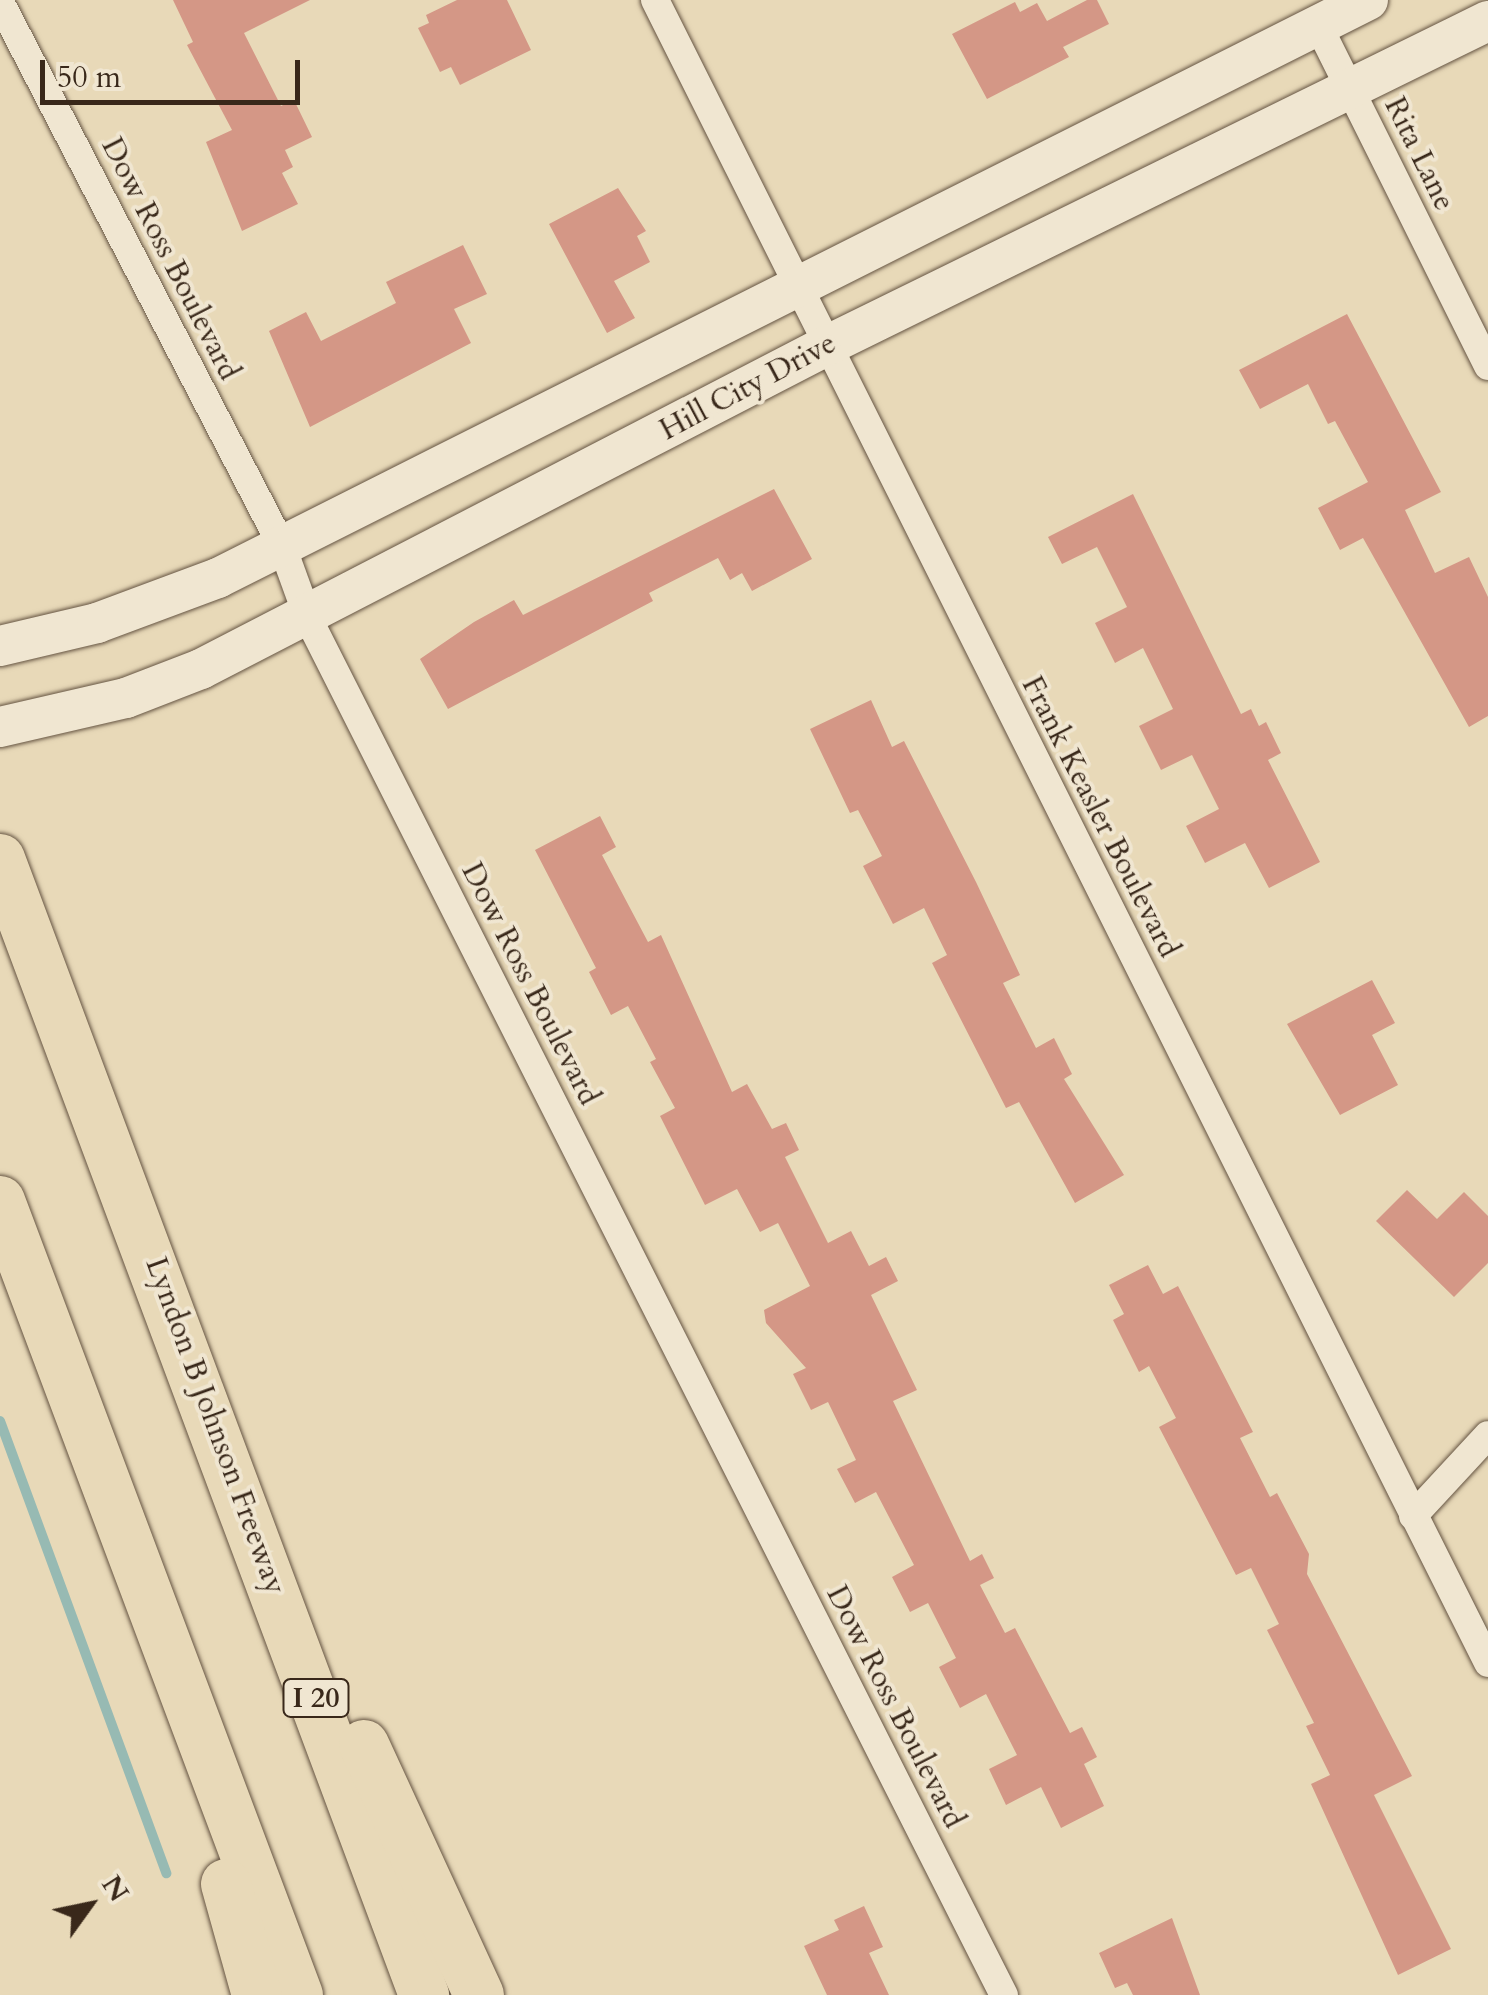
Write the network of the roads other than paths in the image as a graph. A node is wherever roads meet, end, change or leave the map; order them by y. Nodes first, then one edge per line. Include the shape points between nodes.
1 (654, 0) edge
2 (1368, 0) edge
3 (0, 2) edge
4 (1488, 21) edge
5 (1318, 25) junction
6 (1349, 88) junction
7 (798, 288) junction
8 (828, 345) junction
9 (1488, 366) edge
10 (282, 546) junction
11 (308, 618) junction
12 (0, 646) edge
13 (0, 726) edge
14 (0, 859) edge
15 (0, 1201) edge
16 (207, 1402) junction
17 (1488, 1435) edge
18 (1413, 1516) junction
19 (126, 1534) junction
20 (1488, 1663) edge
21 (257, 1995) edge
22 (298, 1995) edge
23 (424, 1995) edge
24 (479, 1995) edge
25 (1004, 1995) edge

1 - 7 street, Frank Keasler Boulevard
2 - 5 street
3 - 10 street, Dow Ross Boulevard
4 - 6 street, Hill City Drive
5 - 6 street, Rita Lane
5 - 7 street
6 - 8 street, Hill City Drive
6 - 9 street, Rita Lane
7 - 8 street, Frank Keasler Boulevard
7 - 10 street
8 - 11 street, Hill City Drive
8 - 18 street, Frank Keasler Boulevard
10 - 11 street, Dow Ross Boulevard
10 - 12 street via 97,623
11 - 13 street, Hill City Drive via 126,698
11 - 25 street, Dow Ross Boulevard
14 - 16 highway, Lyndon B Johnson Freeway / I 20
15 - 19 highway
16 - 23 highway, Lyndon B Johnson Freeway / I 20
16 - 24 highway
17 - 18 street
18 - 20 street, Frank Keasler Boulevard
19 - 21 highway
19 - 22 highway

